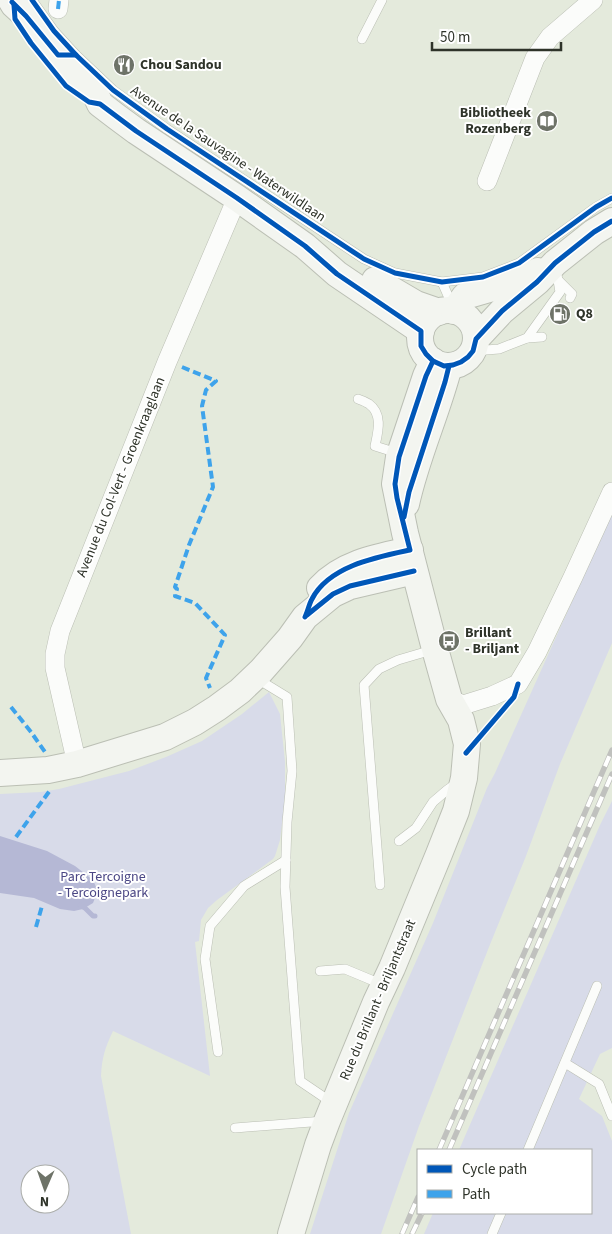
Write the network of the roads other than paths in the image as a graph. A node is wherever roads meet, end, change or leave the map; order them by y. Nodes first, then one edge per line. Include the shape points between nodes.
1 (382, 0) edge
2 (593, 0) edge
3 (14, 4) edge
4 (362, 39) dead end
5 (487, 181) dead end
6 (237, 198) junction
7 (612, 198) edge
8 (603, 229) edge
9 (305, 246) junction
10 (557, 272) junction
11 (442, 282) junction
12 (570, 298) dead end
13 (447, 311) junction
14 (421, 332) junction
15 (542, 337) dead end
16 (527, 338) junction
17 (474, 345) junction
18 (441, 363) junction
19 (358, 399) dead end
20 (409, 457) junction
21 (612, 492) edge
22 (412, 560) junction
23 (435, 649) junction
24 (255, 677) junction
25 (449, 699) junction
26 (77, 764) junction
27 (464, 772) junction
28 (0, 773) edge
29 (399, 841) dead end
30 (286, 860) junction
31 (380, 885) dead end
32 (320, 971) dead end
33 (384, 985) junction
34 (597, 986) dead end
35 (218, 1052) dead end
36 (565, 1063) junction
37 (330, 1112) junction
38 (612, 1116) edge
39 (234, 1128) dead end
40 (528, 1149) edge
41 (501, 1214) edge
42 (291, 1234) edge
43 (492, 1234) edge

1 - 4 lane
2 - 5 street via 550,37 535,58
3 - 6 street, Avenue de la Sauvagine - Waterwildlaan via 15,19 66,86 89,102 100,104
3 - 11 lane, Avenue de la Sauvagine - Waterwildlaan via 54,31 113,90 364,259 395,273
6 - 9 street, Avenue de la Sauvagine - Waterwildlaan
6 - 26 street, Avenue du Col-Vert - Groenkraaglaan via 60,631 54,668
7 - 11 lane, Avenue de la Sauvagine - Waterwildlaan via 519,263 483,277
8 - 10 street
9 - 13 street, Avenue de la Sauvagine - Waterwildlaan via 344,262 416,304
9 - 14 street, Avenue de la Sauvagine - Waterwildlaan via 337,274
10 - 12 lane via 572,294
10 - 13 street via 465,296
10 - 16 lane via 560,292
10 - 17 street via 537,282 502,311
11 - 13 lane
13 - 14 street via 431,316
13 - 17 street via 462,314 468,319 475,330
14 - 18 street via 421,346 426,354
15 - 16 lane
16 - 17 lane via 499,349
17 - 18 street via 464,360 457,364
18 - 20 street via 426,376
19 - 20 lane via 369,403 377,412 379,423 375,446
20 - 22 street via 395,484
21 - 25 street via 537,652 518,684 463,706
22 - 23 street
22 - 24 street via 333,594 305,617
23 - 25 street
23 - 31 lane via 379,669 364,685
24 - 26 street via 217,708 165,737
24 - 30 lane via 287,697 292,771
25 - 27 street via 449,723
26 - 28 street via 48,770
27 - 29 lane via 433,802 416,828
27 - 33 street, Rue du Brillant - Briljantstraat via 453,820
30 - 35 lane via 244,886 210,926 205,960
30 - 37 lane via 285,887 300,1081
32 - 33 lane via 345,969
33 - 37 street, Rue du Brillant - Briljantstraat
34 - 36 lane
36 - 38 lane via 599,1084
36 - 40 lane
37 - 39 lane
37 - 42 street, Rue du Brillant - Briljantstraat
41 - 43 lane

